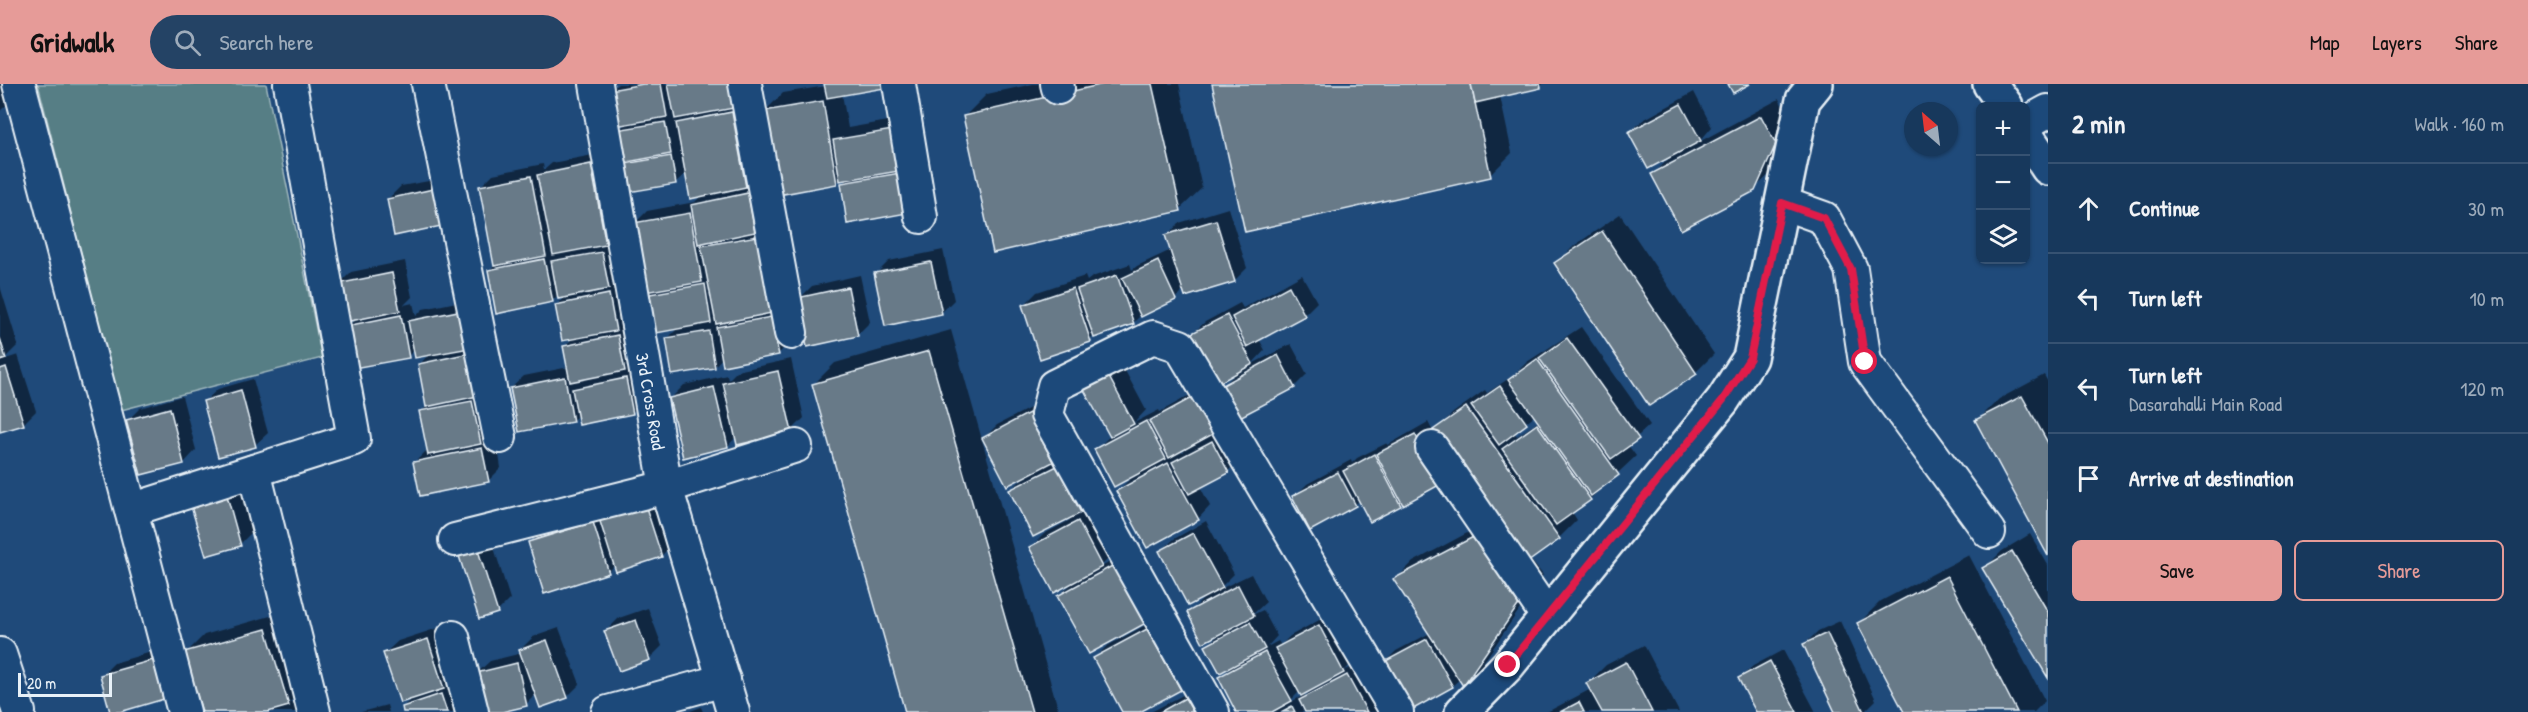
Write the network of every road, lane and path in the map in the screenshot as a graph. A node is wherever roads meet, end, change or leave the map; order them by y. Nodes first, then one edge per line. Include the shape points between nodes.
1 (19, 84) edge
2 (290, 84) edge
3 (428, 84) edge
4 (596, 84) edge
5 (745, 84) edge
6 (899, 84) edge
7 (1816, 84) edge
8 (1990, 84) edge
9 (2003, 102) edge
10 (2048, 111) edge
11 (2030, 120) edge
12 (2030, 142) edge
13 (2048, 168) edge
14 (1782, 203) junction
15 (921, 217) dead end
16 (791, 333) dead end
17 (500, 436) dead end
18 (796, 446) dead end
19 (1432, 447) dead end
20 (254, 471) junction
21 (666, 487) junction
22 (131, 510) junction
23 (1989, 532) dead end
24 (455, 540) dead end
25 (1547, 616) junction
26 (453, 637) dead end
27 (0, 654) edge
28 (724, 680) junction
29 (10, 699) edge
30 (184, 712) edge
31 (314, 712) edge
32 (472, 712) edge
33 (608, 712) edge
34 (734, 712) edge
35 (1213, 712) edge
36 (1397, 712) edge
37 (1462, 712) edge

1 - 22 street
2 - 20 street via 354,440
3 - 17 street
4 - 21 street, 3rd Cross Road
5 - 16 street
6 - 15 street
7 - 14 street via 1803,100
8 - 9 street
10 - 11 street
12 - 13 street
14 - 23 street via 1824,218 1851,269 1865,362
14 - 25 street via 1750,358 1723,400
18 - 21 street
19 - 25 street
20 - 22 street
20 - 31 street
21 - 24 street
21 - 28 street, 3rd Cross Road
22 - 30 street
25 - 37 street via 1508,665
26 - 32 street
27 - 29 street
28 - 33 street
28 - 34 street, 3rd Cross Road
35 - 36 street via 1047,415 1054,386 1153,337 1180,346

